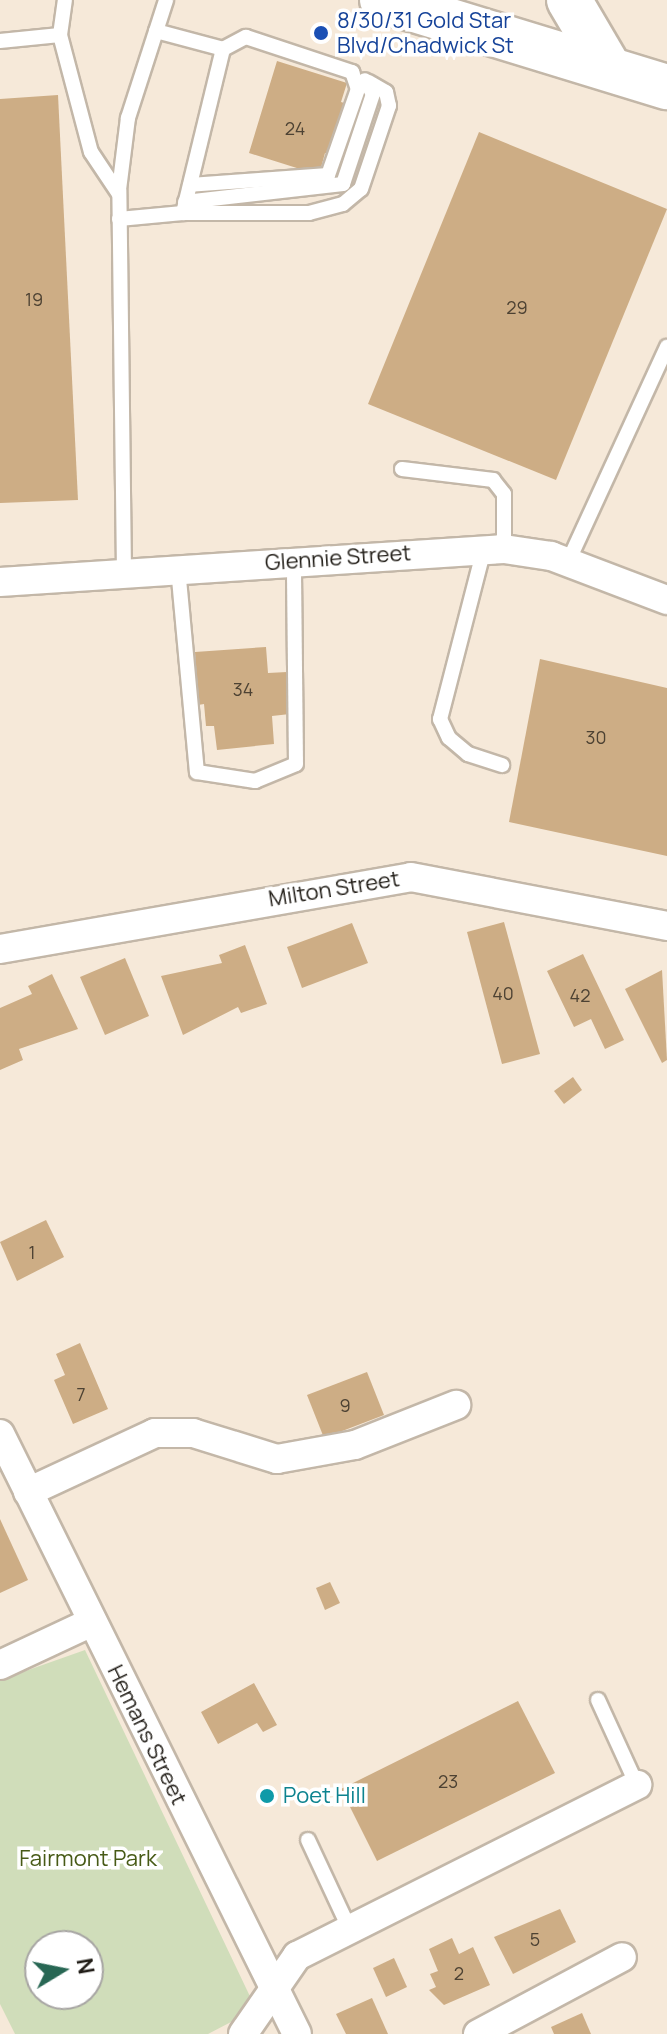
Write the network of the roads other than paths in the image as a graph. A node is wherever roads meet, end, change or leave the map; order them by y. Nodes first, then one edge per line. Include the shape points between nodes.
1 (65, 0) edge
2 (166, 0) edge
3 (382, 0) edge
4 (569, 0) edge
5 (156, 31) junction
6 (60, 35) junction
7 (0, 41) edge
8 (223, 49) junction
9 (609, 68) junction
10 (352, 72) junction
11 (369, 82) junction
12 (667, 87) edge
13 (190, 185) junction
14 (119, 194) junction
15 (184, 207) junction
16 (119, 219) junction
17 (667, 347) edge
18 (402, 469) dead end
19 (494, 549) junction
20 (294, 561) junction
21 (568, 562) junction
22 (178, 568) junction
23 (124, 572) junction
24 (0, 582) edge
25 (667, 600) edge
26 (502, 765) dead end
27 (667, 926) edge
28 (0, 949) edge
29 (456, 1405) dead end
30 (0, 1434) edge
31 (28, 1492) junction
32 (92, 1622) junction
33 (0, 1665) edge
34 (598, 1700) dead end
35 (637, 1785) joint
36 (308, 1840) dead end
37 (350, 1930) junction
38 (622, 1957) dead end
39 (277, 1993) junction
40 (243, 2034) edge
41 (297, 2034) edge
42 (478, 2034) edge

1 - 6 lane
2 - 5 lane
3 - 9 main road
4 - 9 main road
5 - 8 lane
5 - 14 lane via 128,118
6 - 7 lane
6 - 14 lane via 91,152
8 - 10 lane via 246,37
8 - 13 lane
9 - 12 main road
10 - 11 lane
10 - 13 lane via 358,89 328,175
11 - 15 lane via 373,94 343,184
11 - 15 lane via 386,92 389,106 361,189 343,204 309,213
13 - 15 lane
14 - 16 lane
15 - 16 lane
16 - 23 lane
17 - 21 lane
18 - 19 lane via 493,480 504,494
19 - 20 street, Glennie Street
19 - 21 street, Glennie Street
19 - 26 lane via 440,719 449,738 468,754
20 - 22 street, Glennie Street
20 - 22 lane via 296,764 255,781 197,772
21 - 25 street, Glennie Street
22 - 23 street, Glennie Street
23 - 24 street, Glennie Street
27 - 28 street, Milton Street via 411,877
29 - 31 street via 355,1445 277,1459 193,1433 155,1433
30 - 31 street, Hemans Street
31 - 32 street, Hemans Street
32 - 33 street
32 - 39 street, Hemans Street
34 - 35 lane
35 - 37 street
36 - 37 lane
37 - 39 street via 297,1956
38 - 42 street
39 - 40 street
39 - 41 street, Hemans Street

